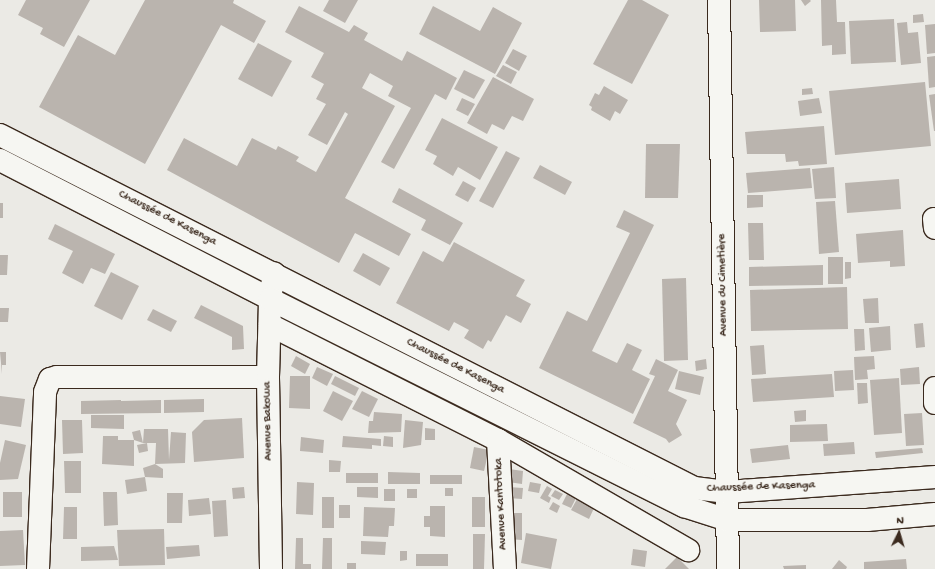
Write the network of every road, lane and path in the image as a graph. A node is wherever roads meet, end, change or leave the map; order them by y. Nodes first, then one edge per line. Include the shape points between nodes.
1 (719, 0) edge
2 (0, 135) edge
3 (0, 160) edge
4 (274, 273) junction
5 (270, 299) junction
6 (270, 325) junction
7 (268, 377) junction
8 (935, 388) edge
9 (935, 403) edge
10 (498, 440) junction
11 (935, 477) edge
12 (727, 492) junction
13 (935, 514) edge
14 (728, 520) junction
15 (688, 550) dead end
16 (38, 569) edge
17 (271, 569) edge
18 (506, 569) edge
19 (728, 569) edge

1 - 12 main road, Avenue du Cimetière
2 - 4 main road, Chaussée de Kasenga
3 - 5 main road, Chaussée de Kasenga
4 - 5 main road, Avenue Bakowa
4 - 12 main road, Chaussée de Kasenga via 659,472 694,488
5 - 6 main road, Avenue Bakowa
5 - 14 main road, Chaussée de Kasenga via 650,490 684,506
6 - 7 main road, Avenue Bakowa
6 - 10 main road
7 - 16 main road via 50,379 45,392
7 - 17 main road, Avenue Bakowa
8 - 9 main road
10 - 15 main road
10 - 18 main road, Avenue Kantotoka
11 - 12 main road, Chaussée de Kasenga
12 - 14 main road, Avenue du Cimetière
13 - 14 main road, Chaussée de Kasenga via 867,520
14 - 19 main road, Avenue du Cimetière

